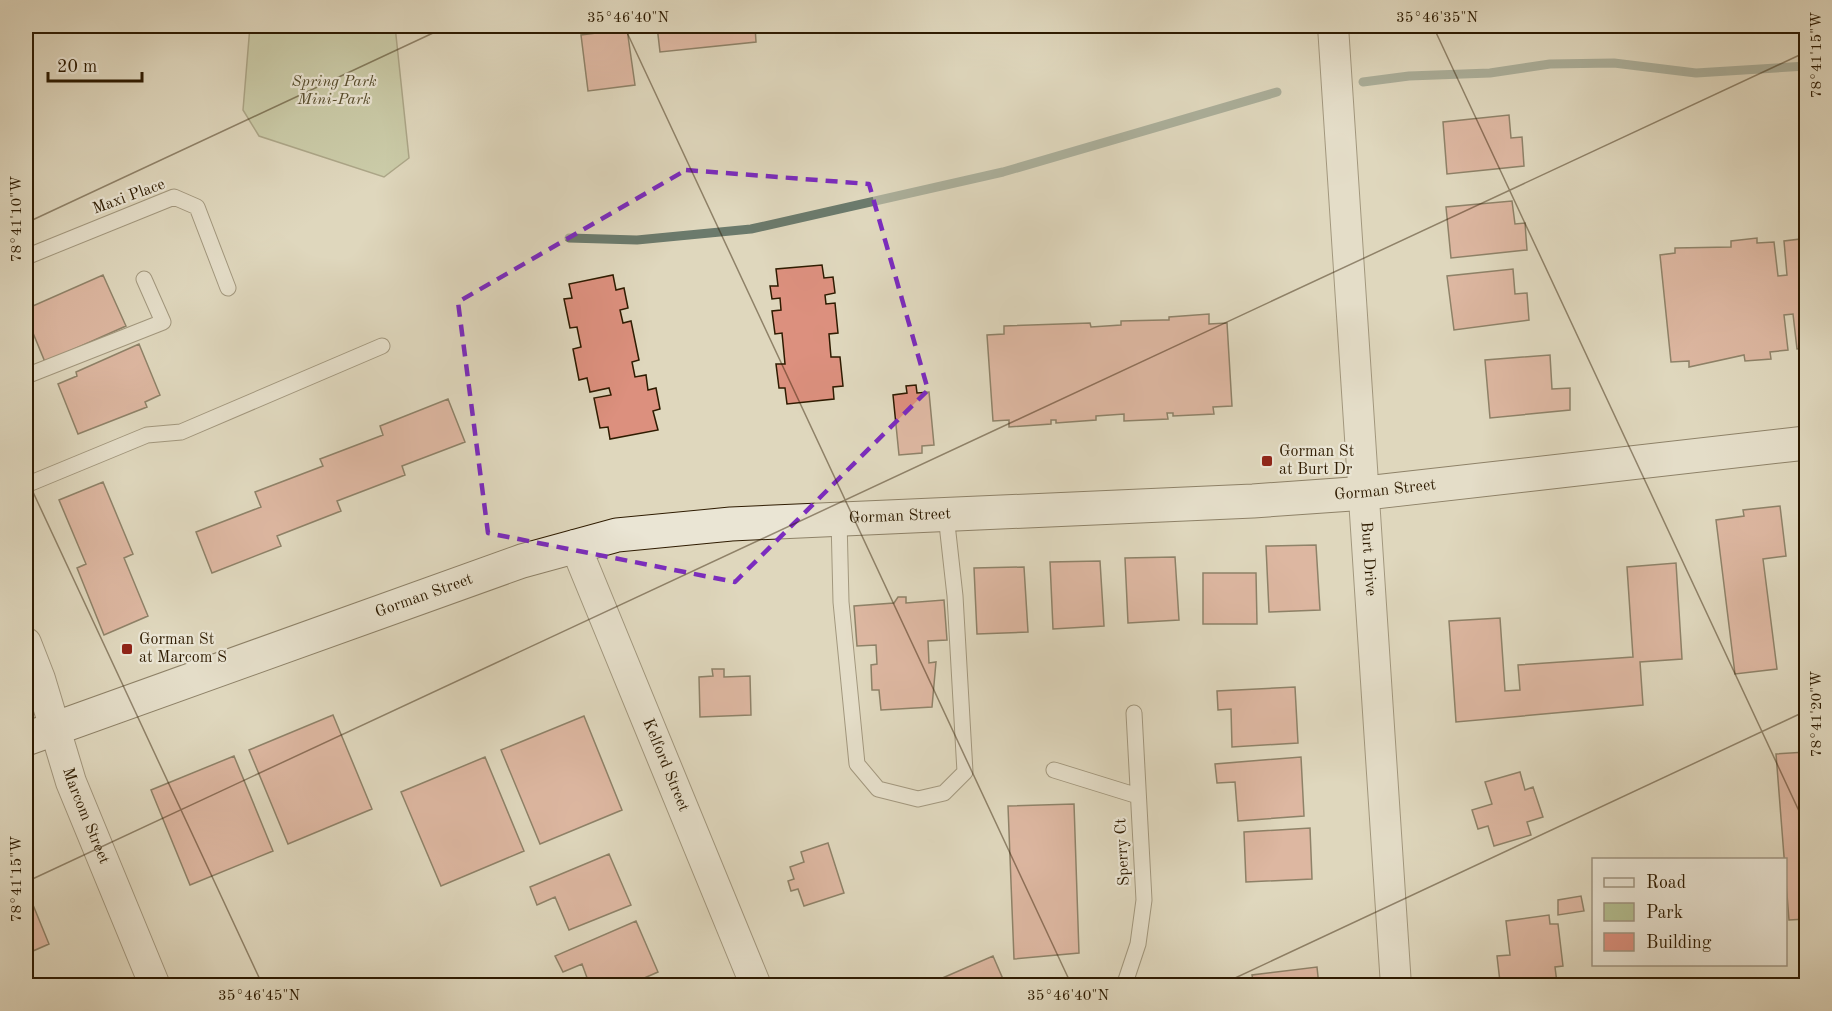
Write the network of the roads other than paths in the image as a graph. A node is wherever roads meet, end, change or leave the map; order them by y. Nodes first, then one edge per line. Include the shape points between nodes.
1 (1333, 26) edge
2 (26, 257) edge
3 (144, 279) dead end
4 (228, 288) dead end
5 (382, 346) dead end
6 (26, 376) edge
7 (1806, 443) edge
8 (26, 484) edge
9 (1366, 493) junction
10 (946, 514) junction
11 (839, 519) junction
12 (575, 545) junction
13 (26, 643) edge
14 (1134, 713) dead end
15 (40, 733) edge
16 (1054, 770) dead end
17 (1138, 796) junction
18 (155, 986) edge
19 (756, 986) edge
20 (1124, 986) edge
21 (1396, 986) edge

1 - 9 street, Burt Drive
2 - 4 lane, Maxi Place via 174,197 197,207
3 - 6 lane via 163,322
5 - 8 lane via 181,432 147,435
7 - 9 main road, Gorman Street
9 - 10 main road, Gorman Street
9 - 21 street, Burt Drive
10 - 11 main road, Gorman Street
10 - 11 lane via 956,596 964,772 944,793 918,799 878,789 857,764 841,602
11 - 12 main road, Gorman Street via 616,535
12 - 15 main road, Gorman Street
12 - 19 street, Kelford Street
13 - 15 street, Marcom Street via 40,679
14 - 17 lane, Sperry Ct
15 - 18 street, Marcom Street via 71,782
16 - 17 lane
17 - 20 lane, Sperry Ct via 1144,900 1138,944

